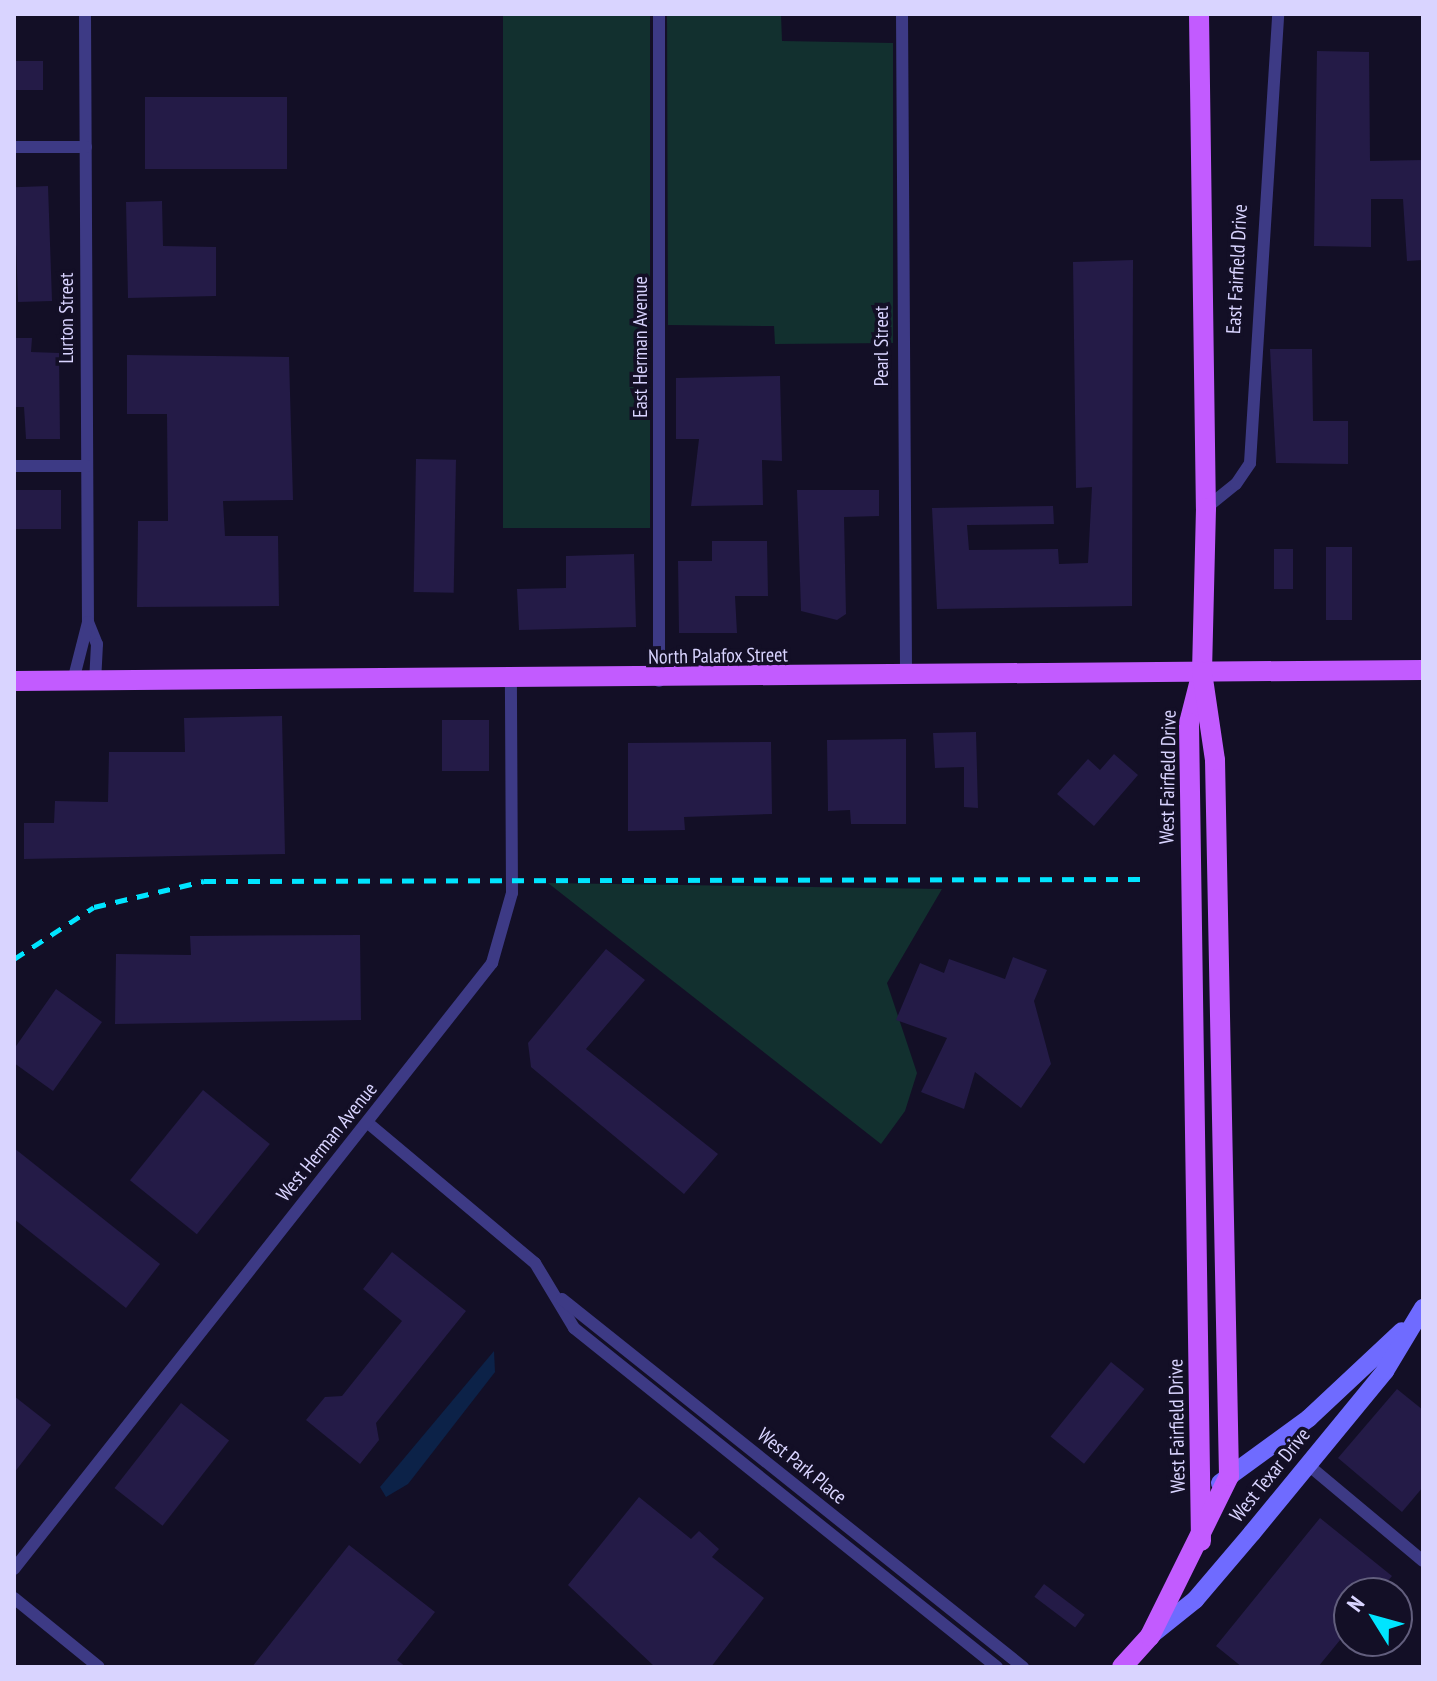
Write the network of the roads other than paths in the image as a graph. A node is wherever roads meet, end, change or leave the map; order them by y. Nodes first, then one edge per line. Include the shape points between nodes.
1 (85, 14) edge
2 (659, 14) edge
3 (902, 14) edge
4 (1199, 14) edge
5 (1278, 14) edge
6 (14, 147) edge
7 (86, 147) junction
8 (14, 466) edge
9 (87, 466) junction
10 (1206, 508) junction
11 (88, 622) junction
12 (1423, 670) edge
13 (1202, 672) junction
14 (906, 677) junction
15 (14, 681) edge
16 (73, 681) junction
17 (95, 681) junction
18 (511, 681) junction
19 (659, 681) junction
20 (368, 1123) junction
21 (557, 1295) junction
22 (1423, 1308) edge
23 (1416, 1333) edge
24 (1307, 1464) junction
25 (1229, 1476) junction
26 (1203, 1498) junction
27 (1201, 1541) junction
28 (1423, 1561) edge
29 (14, 1569) edge
30 (14, 1598) edge
31 (1150, 1636) junction
32 (99, 1667) edge
33 (997, 1667) edge
34 (1023, 1667) edge
35 (1122, 1667) edge

1 - 7 street, Lurton Street
2 - 19 street, East Herman Avenue
3 - 14 street, Pearl Street
4 - 10 main road, East Fairfield Drive
5 - 10 street, East Fairfield Drive via 1250,463
6 - 7 street
7 - 9 street, Lurton Street
8 - 9 street
9 - 11 street, Lurton Street
10 - 13 main road, East Fairfield Drive
11 - 16 street, Lurton Street
11 - 17 street, Lurton Street via 97,644
12 - 13 main road, North Palafox Street
13 - 14 main road, North Palafox Street
13 - 25 main road via 1215,760
13 - 26 main road, West Fairfield Drive via 1189,723
14 - 19 main road, North Palafox Street
15 - 16 main road, North Palafox Street
16 - 17 main road, North Palafox Street
17 - 18 main road, North Palafox Street
18 - 19 main road, North Palafox Street
18 - 20 street, West Herman Avenue via 512,876 505,930 480,981
20 - 21 street, West Park Place via 535,1263
20 - 29 street, West Herman Avenue
21 - 33 street, West Park Place via 574,1328
21 - 34 street, West Park Place
22 - 23 main road, West Texar Drive
23 - 24 main road, West Texar Drive
23 - 25 main road, West Texar Drive
24 - 28 street
24 - 31 main road, West Texar Drive via 1195,1600
25 - 26 main road, West Texar Drive
25 - 27 main road
26 - 27 main road, West Fairfield Drive
27 - 31 main road, West Fairfield Drive
30 - 32 street
31 - 35 main road, West Fairfield Drive

